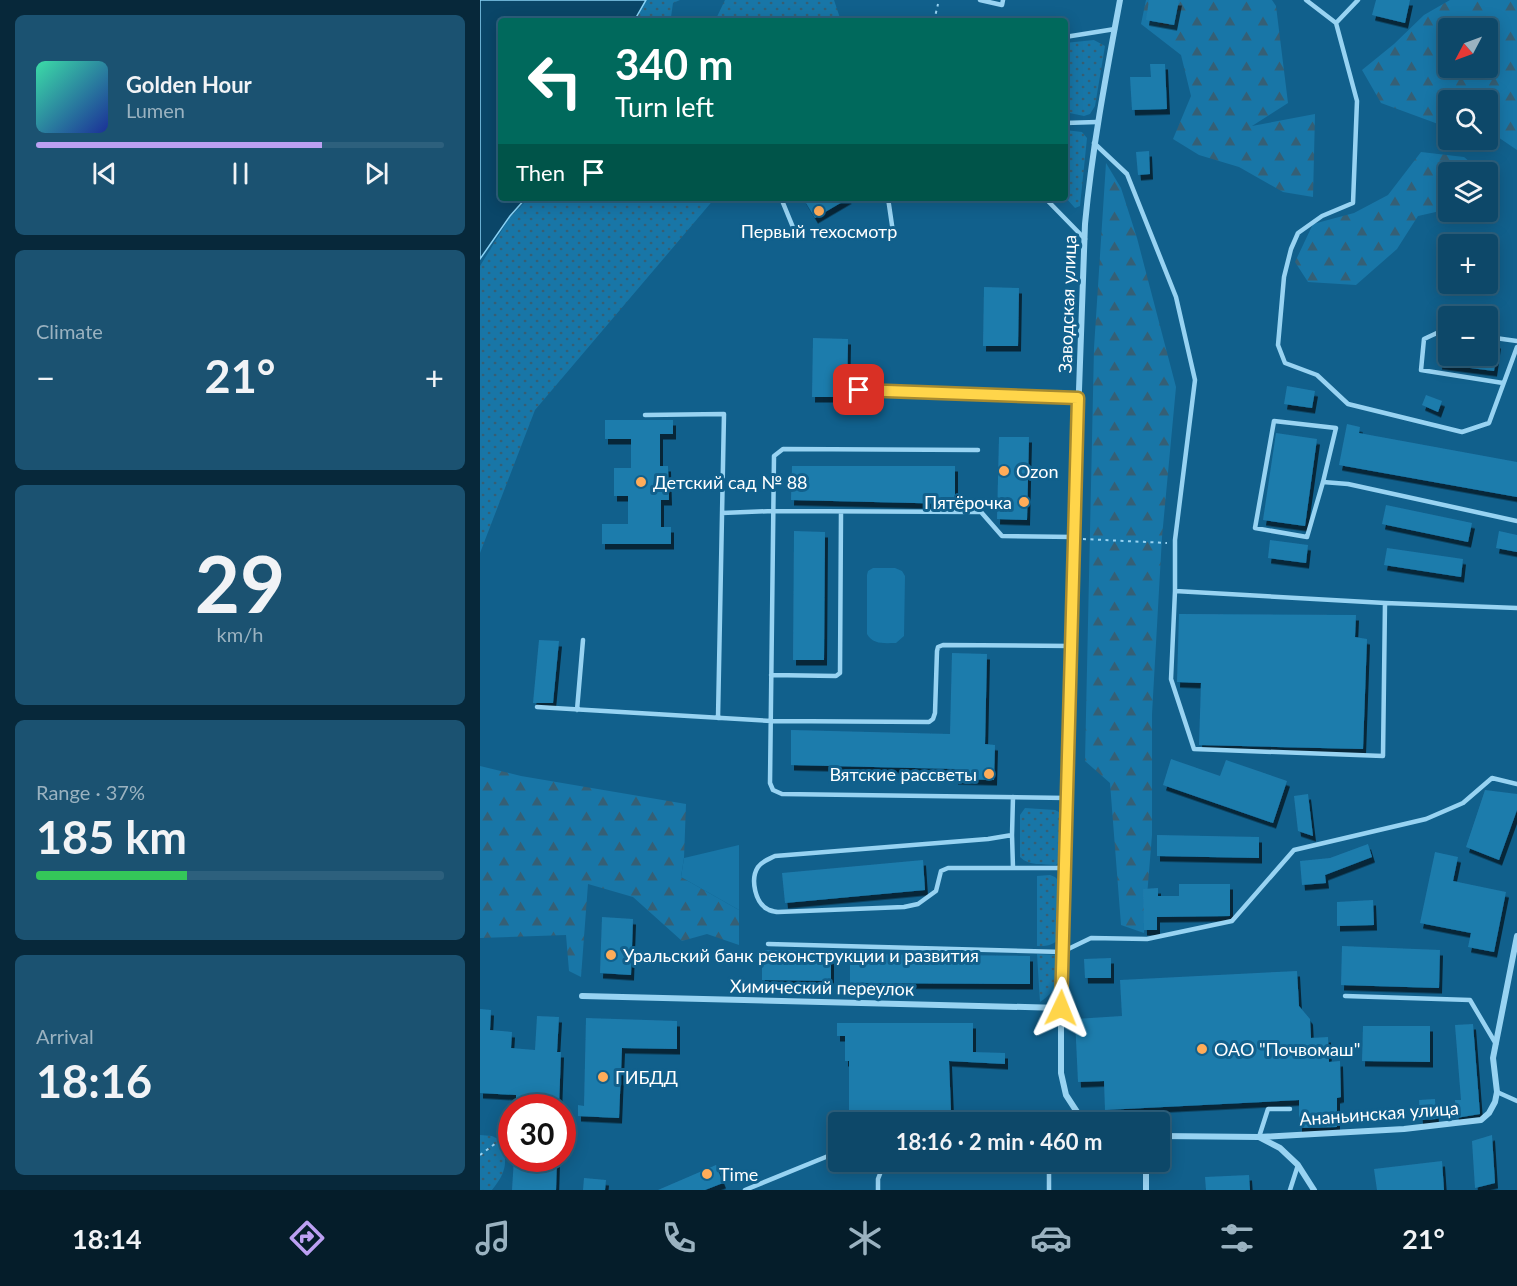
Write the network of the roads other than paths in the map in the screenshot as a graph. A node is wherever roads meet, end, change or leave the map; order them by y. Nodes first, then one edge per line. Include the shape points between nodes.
1 (980, 0) edge
2 (1003, 0) edge
3 (1120, 0) edge
4 (1306, 0) edge
5 (1358, 0) edge
6 (1336, 23) junction
7 (1115, 29) junction
8 (1068, 37) edge
9 (1097, 122) junction
10 (1068, 123) edge
11 (1094, 143) junction
12 (782, 201) edge
13 (888, 201) edge
14 (1048, 201) edge
15 (893, 232) dead end
16 (797, 237) dead end
17 (1084, 239) junction
18 (1438, 332) edge
19 (1498, 338) edge
20 (1517, 340) edge
21 (1517, 347) edge
22 (1503, 383) junction
23 (859, 390) dead end
24 (1078, 398) junction
25 (645, 415) dead end
26 (978, 450) dead end
27 (1323, 482) junction
28 (773, 511) junction
29 (842, 512) junction
30 (722, 513) junction
31 (1517, 521) edge
32 (1074, 537) junction
33 (1175, 591) junction
34 (1384, 603) junction
35 (1517, 608) edge
36 (583, 640) dead end
37 (1071, 646) junction
38 (771, 675) junction
39 (537, 707) dead end
40 (577, 710) junction
41 (718, 718) junction
42 (771, 721) junction
43 (1517, 784) edge
44 (1013, 797) junction
45 (1067, 798) junction
46 (1012, 835) junction
47 (1013, 868) junction
48 (1065, 868) junction
49 (1517, 936) edge
50 (768, 944) dead end
51 (1062, 952) junction
52 (582, 996) dead end
53 (1345, 996) dead end
54 (1061, 1008) junction
55 (1496, 1044) junction
56 (1497, 1092) junction
57 (1517, 1101) edge
58 (1290, 1109) dead end
59 (1078, 1112) edge
60 (1170, 1136) edge
61 (1259, 1137) junction
62 (828, 1156) edge
63 (1298, 1166) junction
64 (881, 1172) edge
65 (1049, 1172) edge
66 (1146, 1172) edge
67 (745, 1190) edge
68 (878, 1190) edge
69 (1049, 1190) edge
70 (1146, 1190) edge
71 (1290, 1190) edge
72 (1314, 1190) edge

1 - 2 lane via 1002,5
3 - 7 street, Заводская улица
4 - 6 lane
5 - 6 lane
6 - 22 lane via 1357,101 1353,203 1322,216 1298,233 1291,249 1284,277 1278,345 1284,363 1317,375 1348,404 1462,432 1489,423
7 - 8 lane
7 - 9 street, Заводская улица
9 - 10 lane
9 - 11 street, Заводская улица
11 - 17 street, Заводская улица
11 - 33 lane via 1127,174 1176,297 1195,380 1175,544
12 - 16 lane
13 - 15 lane
14 - 17 lane
17 - 24 street, Заводская улица
18 - 22 lane via 1425,339 1421,370
19 - 20 lane
21 - 22 lane
23 - 24 lane
24 - 32 street, Заводская улица
25 - 30 lane via 724,414
26 - 28 lane via 783,449 774,456
27 - 27 lane via 1307,537 1255,528 1274,421 1336,428
27 - 31 lane
28 - 29 lane
28 - 30 lane
28 - 38 lane
29 - 32 lane via 981,512 1002,536
29 - 38 lane via 840,673
30 - 41 lane
32 - 37 street, Заводская улица
33 - 34 lane
33 - 34 lane via 1171,679 1194,749 1383,756
34 - 35 lane
36 - 40 lane
37 - 42 lane via 938,647 935,713 928,722
37 - 45 street, Заводская улица
38 - 42 lane
39 - 40 lane
40 - 41 lane
41 - 42 lane
42 - 44 lane via 770,783 773,790 782,794
43 - 51 lane via 1491,778 1463,803 1426,819 1294,850 1232,921 1147,939 1091,938
44 - 45 lane
44 - 46 lane
45 - 48 street, Заводская улица
46 - 47 lane
46 - 47 lane via 775,856 761,864 754,874 755,892 759,903 778,912 904,907 918,904 936,891 941,871 948,868
47 - 48 lane
48 - 51 street, Заводская улица
49 - 55 street
50 - 51 lane
51 - 54 street, Заводская улица
52 - 54 street, Химический переулок
53 - 55 lane via 1470,1000
54 - 59 street via 1061,1073 1066,1095
55 - 56 street via 1493,1059
56 - 57 lane
56 - 61 street, Ананьинская улица via 1492,1108 1481,1120 1404,1129
58 - 61 lane via 1268,1109
60 - 61 street, Ананьинская улица
61 - 63 street via 1280,1148
62 - 67 lane
63 - 71 lane
63 - 72 street
64 - 68 lane
65 - 69 lane
66 - 70 street

